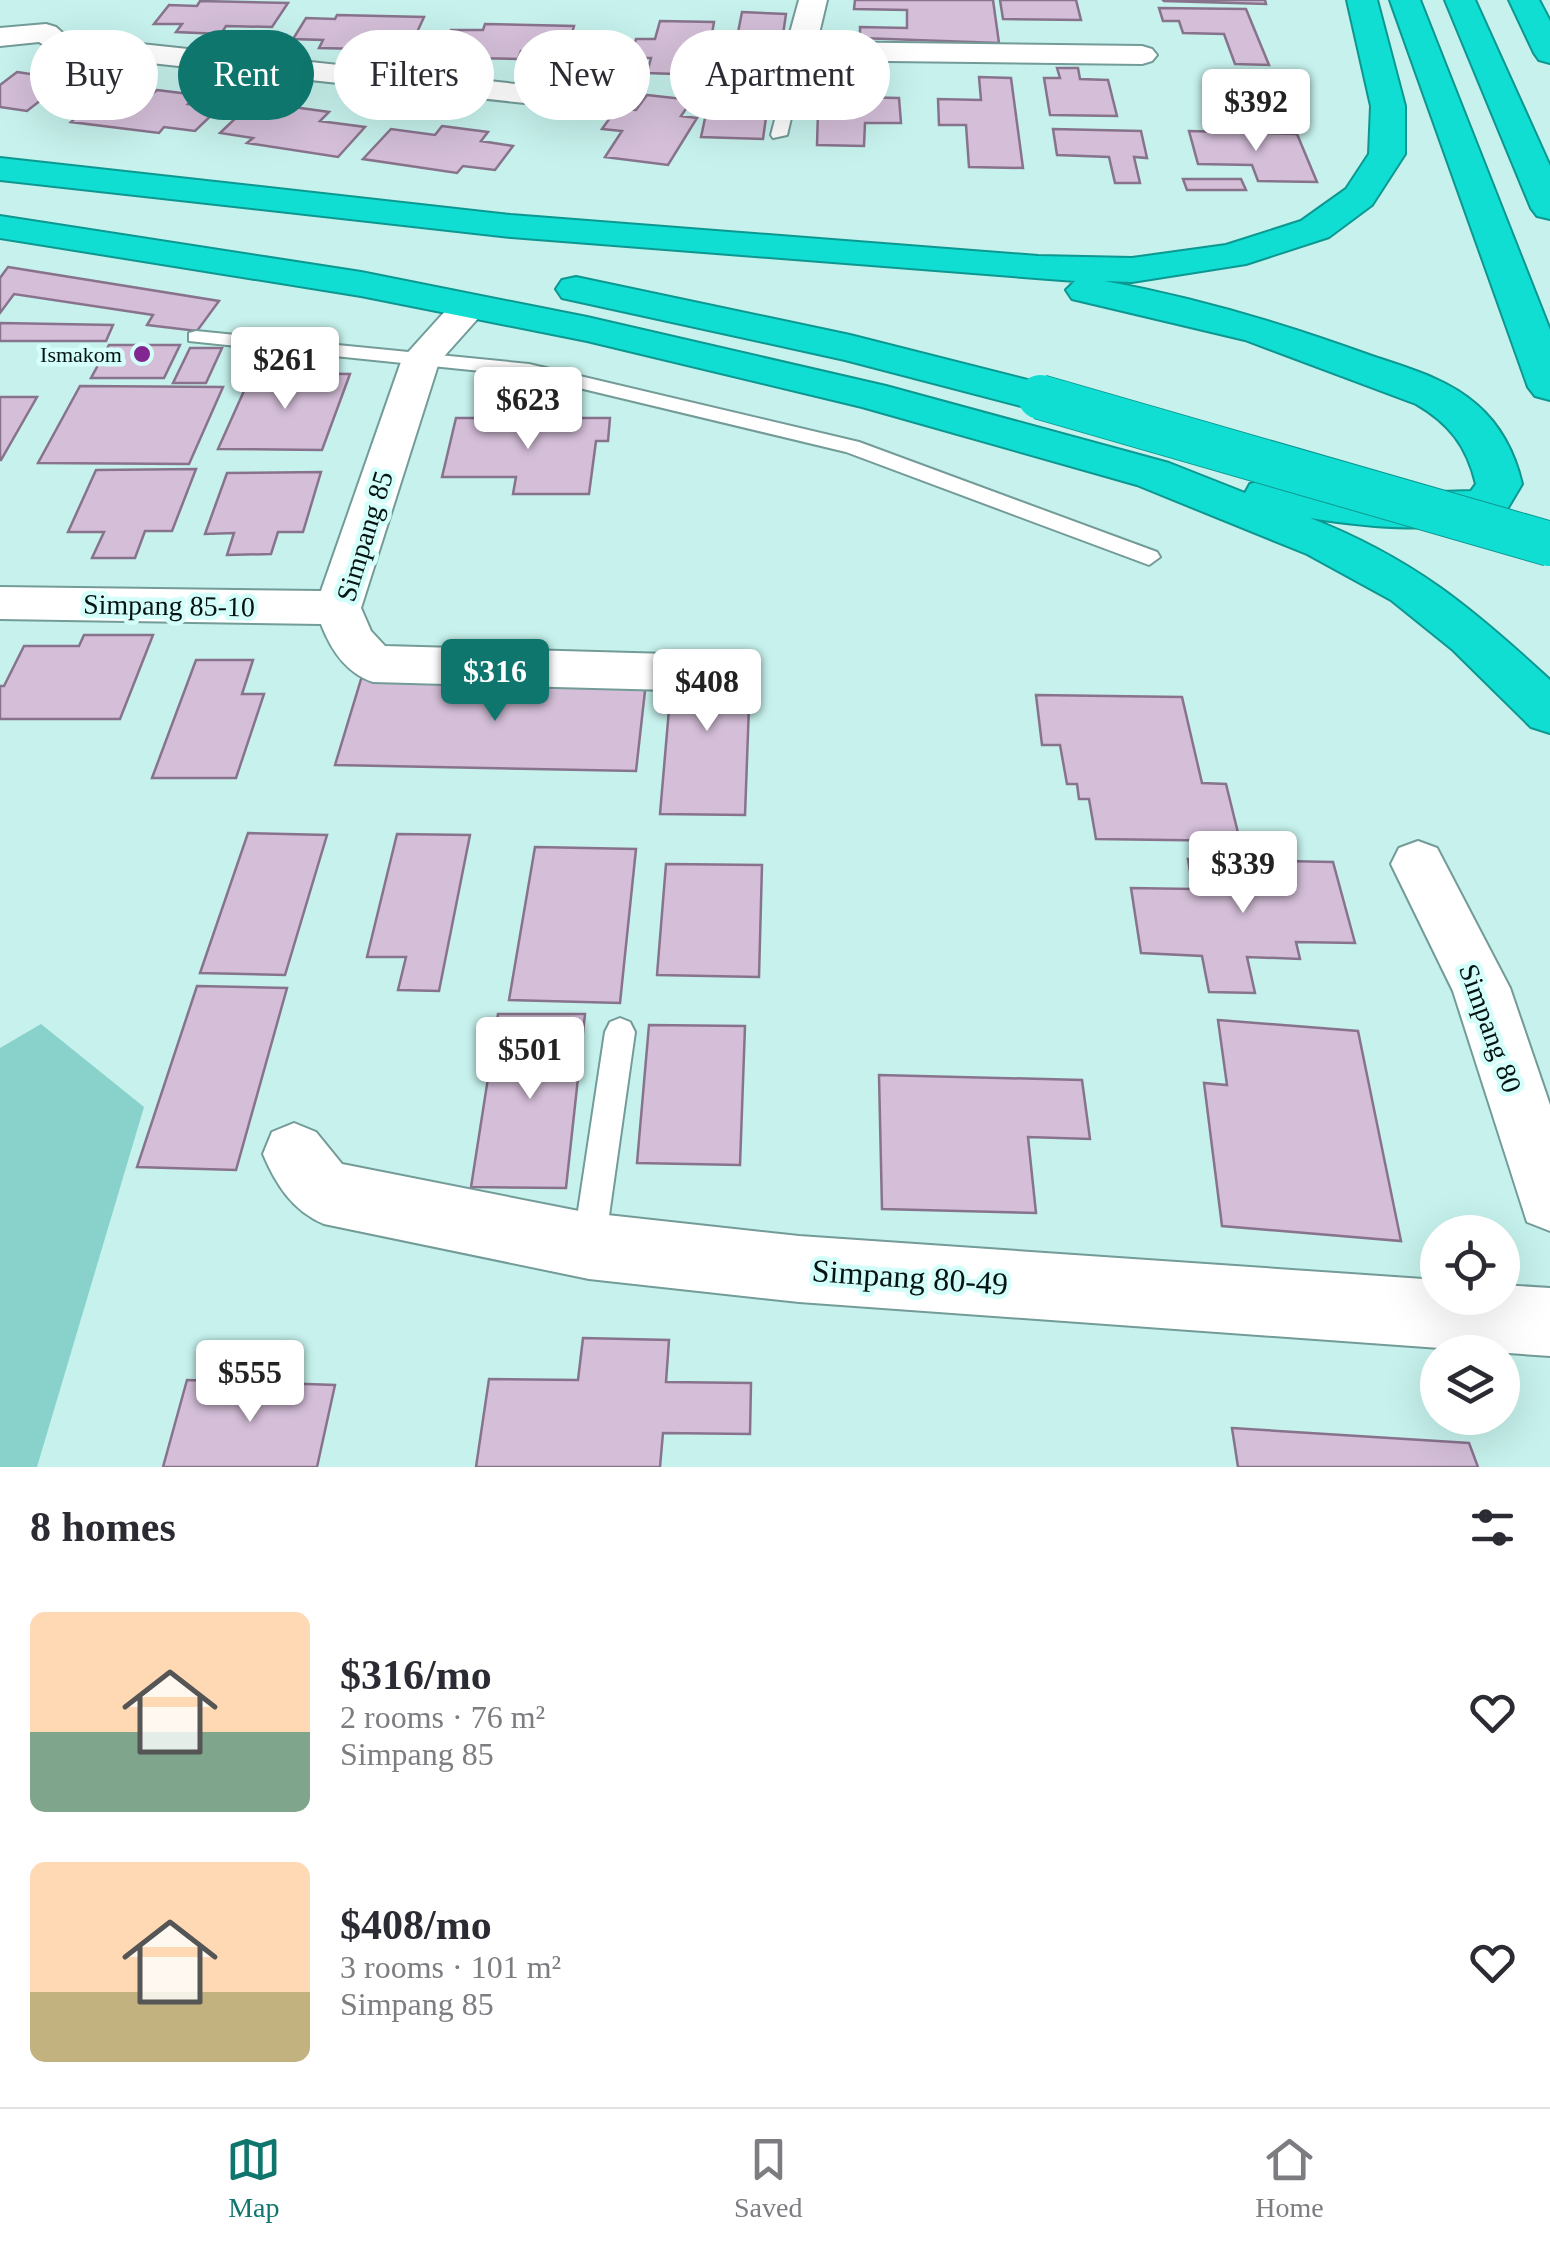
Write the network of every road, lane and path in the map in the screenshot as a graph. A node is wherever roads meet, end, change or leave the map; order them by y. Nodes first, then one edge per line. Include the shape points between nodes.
1 (63, 0) edge
2 (813, 0) edge
3 (1362, 0) edge
4 (1405, 0) edge
5 (1460, 0) edge
6 (1524, 0) edge
7 (48, 30) edge
8 (806, 30) edge
9 (30, 34) edge
10 (0, 37) edge
11 (890, 53) edge
12 (1550, 53) edge
13 (158, 55) edge
14 (1142, 55) dead end
15 (514, 93) edge
16 (784, 120) edge
17 (780, 135) dead end
18 (0, 169) edge
19 (48, 176) junction
20 (0, 208) edge
21 (1550, 208) edge
22 (0, 227) edge
23 (866, 255) junction
24 (470, 306) junction
25 (196, 337) dead end
26 (421, 360) junction
27 (1048, 384) junction
28 (1550, 387) edge
29 (1153, 474) junction
30 (1550, 515) edge
31 (1550, 544) edge
32 (1149, 557) dead end
33 (0, 603) edge
34 (338, 608) junction
35 (669, 672) dead end
36 (1550, 712) edge
37 (1418, 864) dead end
38 (620, 1032) dead end
39 (294, 1154) dead end
40 (1550, 1199) edge
41 (588, 1246) junction
42 (1550, 1322) edge

1 - 7 street
2 - 8 street
3 - 23 highway via 1388,106 1387,154 1359,197 1314,229 1232,256 1132,270
4 - 28 highway
5 - 21 highway
6 - 12 highway
9 - 10 street
11 - 14 street
13 - 15 street
16 - 17 lane
18 - 19 highway
19 - 23 highway via 512,226
19 - 27 highway via 556,260 870,326
20 - 27 highway via 287,242 527,280
22 - 24 highway
23 - 29 highway via 1118,296 1324,352 1452,407 1494,457 1500,484 1486,505 1450,512 1356,510
24 - 26 street, Simpang 85
24 - 29 highway via 798,378
25 - 26 lane
26 - 32 lane via 528,370 852,447
26 - 34 street, Simpang 85
27 - 30 highway
27 - 31 highway, bridge
29 - 36 highway via 1324,542 1409,587
33 - 34 street, Simpang 85-10
34 - 35 street, Simpang 85 via 351,640 373,664
37 - 40 street, Simpang 80 via 1482,988
38 - 41 lane
39 - 41 street, Simpang 80-49 via 324,1192
41 - 42 street, Simpang 80-49 via 799,1269

